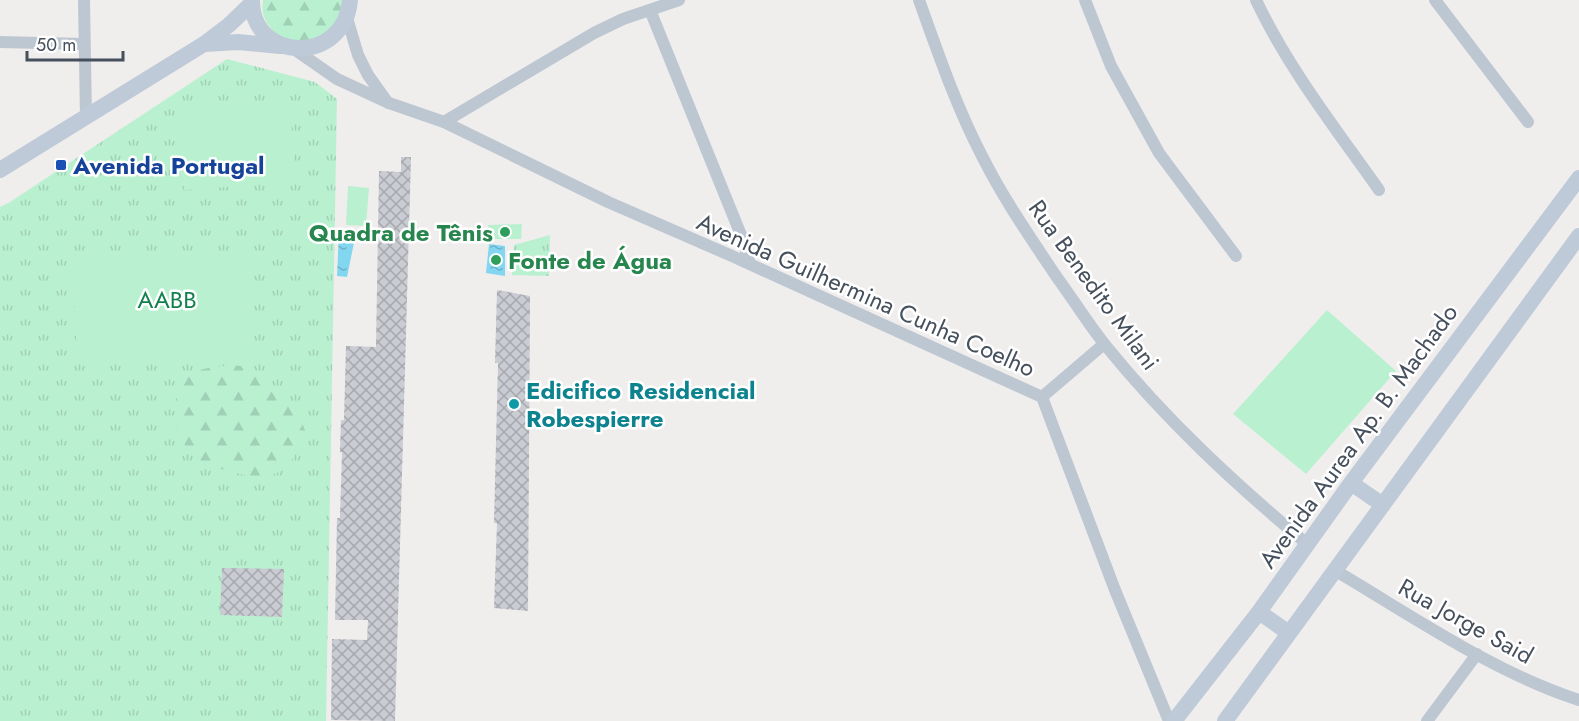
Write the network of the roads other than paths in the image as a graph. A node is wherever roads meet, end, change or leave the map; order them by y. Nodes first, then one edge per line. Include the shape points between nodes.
1 (84, 0) edge
2 (679, 0) edge
3 (919, 0) edge
4 (1085, 0) edge
5 (1256, 0) edge
6 (1435, 0) edge
7 (252, 2) edge
8 (351, 7) edge
9 (650, 10) junction
10 (0, 42) edge
11 (84, 44) junction
12 (204, 44) junction
13 (290, 48) junction
14 (389, 104) junction
15 (86, 118) junction
16 (444, 122) junction
17 (1528, 122) dead end
18 (0, 170) edge
19 (1579, 178) edge
20 (1378, 190) dead end
21 (741, 235) junction
22 (1579, 236) edge
23 (732, 256) junction
24 (1236, 256) dead end
25 (750, 264) junction
26 (1104, 344) junction
27 (1042, 397) junction
28 (1351, 483) junction
29 (1383, 505) junction
30 (1307, 544) junction
31 (1336, 571) junction
32 (1259, 612) junction
33 (1289, 633) junction
34 (1477, 654) junction
35 (1579, 700) edge
36 (1169, 721) edge
37 (1174, 721) edge
38 (1225, 721) edge
39 (1427, 721) edge

1 - 11 street
2 - 9 street
3 - 26 street, Rua Benedito Milani via 949,83 982,156 1025,231
4 - 24 street via 1111,66 1159,153
5 - 20 street via 1311,94
6 - 17 street
7 - 12 street
7 - 13 street via 262,30 272,40
8 - 13 street via 338,32 326,42 311,48
8 - 14 street via 358,56
9 - 16 street via 594,33
9 - 21 street
10 - 11 street
11 - 15 street
12 - 13 street via 238,42
12 - 15 street
13 - 14 street, Avenida Guilhermina Cunha Coelho via 337,79
14 - 16 street, Avenida Guilhermina Cunha Coelho
15 - 18 street
16 - 23 street, Avenida Guilhermina Cunha Coelho via 608,202
19 - 28 street, Avenida Aurea Ap. B. Machado
21 - 23 street
21 - 25 street
22 - 29 street
23 - 25 street, Avenida Guilhermina Cunha Coelho
25 - 27 street, Avenida Guilhermina Cunha Coelho
26 - 27 street
26 - 30 street, Rua Benedito Milani via 1188,438
27 - 36 street, Avenida Guilhermina Cunha Coelho
28 - 29 street
28 - 30 street, Avenida Aurea Ap. B. Machado
29 - 31 street
30 - 32 street, Avenida Aurea Ap. B. Machado
31 - 33 street
31 - 34 street, Rua Jorge Said
32 - 33 street
32 - 37 street, Avenida Aurea Ap. B. Machado
33 - 38 street
34 - 35 street, Rua Jorge Said via 1553,692
34 - 39 street

